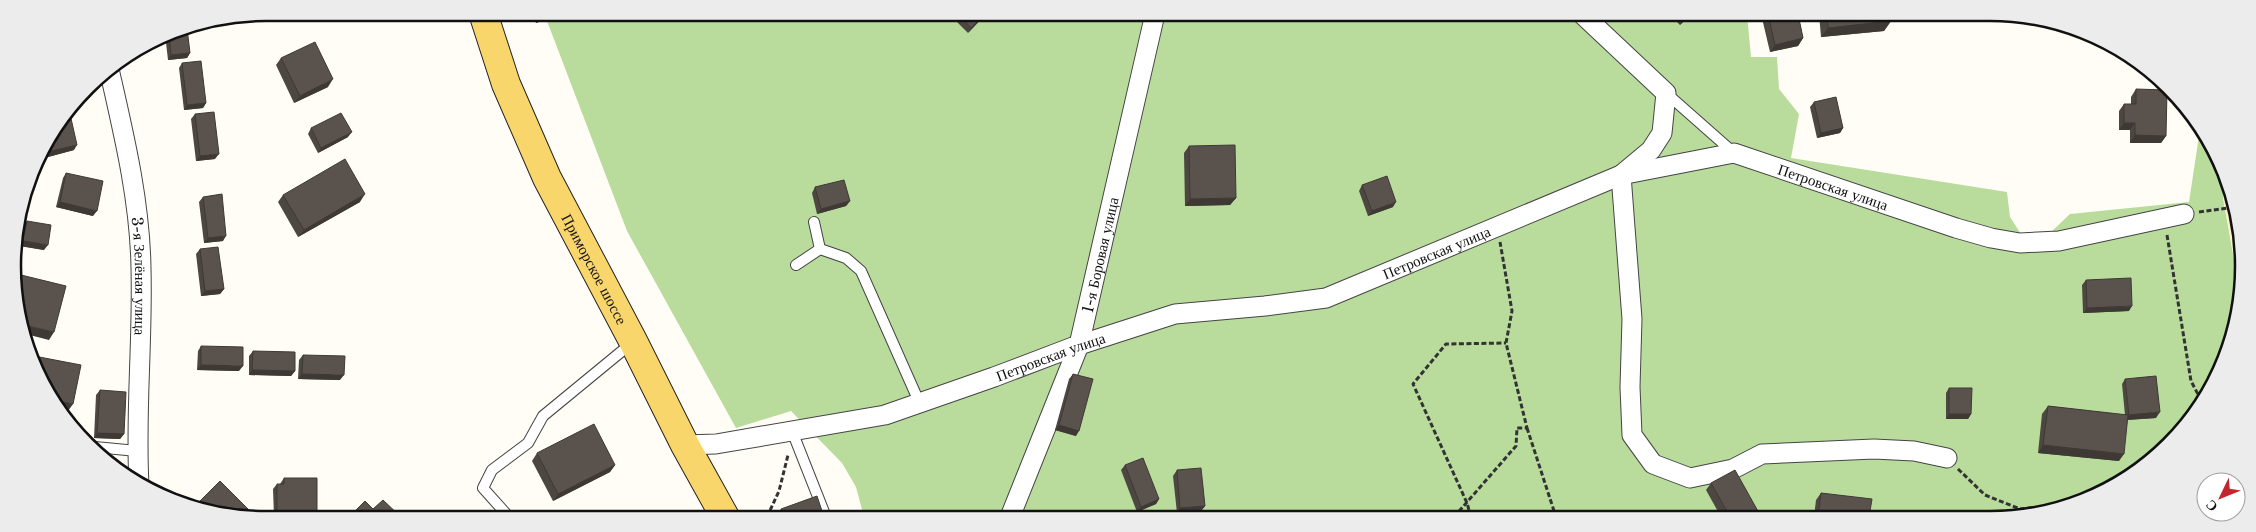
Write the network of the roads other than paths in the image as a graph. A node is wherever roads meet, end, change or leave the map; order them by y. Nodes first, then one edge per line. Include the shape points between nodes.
1 (486, 21) edge
2 (1153, 21) edge
3 (1589, 21) edge
4 (111, 77) edge
5 (1666, 93) junction
6 (1734, 153) junction
7 (1621, 175) junction
8 (2184, 214) road end
9 (814, 222) dead end
10 (820, 249) junction
11 (796, 265) dead end
12 (633, 341) junction
13 (1079, 345) junction
14 (920, 404) junction
15 (792, 431) junction
16 (685, 445) junction
17 (103, 448) edge
18 (137, 451) junction
19 (1947, 458) road end
20 (138, 475) edge
21 (504, 511) edge
22 (723, 511) edge
23 (824, 511) edge
24 (1012, 511) edge

1 - 12 main road, Приморское шоссе via 506,84 546,178
2 - 13 street, 1-я Боровая улица
3 - 5 street
4 - 18 street, 3-я Зелёная улица via 127,146 141,268
5 - 6 lane
5 - 7 street via 1662,133 1651,150
6 - 7 street, Петровская улица
6 - 8 street, Петровская улица via 1956,228 2020,243 2059,241
7 - 13 street, Петровская улица via 1326,298 1175,314
7 - 19 street via 1632,319 1632,435 1653,464 1690,478 1733,469 1762,454 1874,449 1914,451
9 - 10 lane
10 - 11 lane
10 - 14 lane via 846,258 861,271
12 - 16 main road, Приморское шоссе
12 - 21 lane via 543,416 528,444 492,470 483,488
13 - 14 street, Петровская улица
13 - 24 street, 1-я Боровая улица
14 - 15 street, Петровская улица via 885,415
15 - 16 street, Петровская улица via 716,444
15 - 23 lane
16 - 22 main road, Приморское шоссе
17 - 18 lane
18 - 20 street, 3-я Зелёная улица

